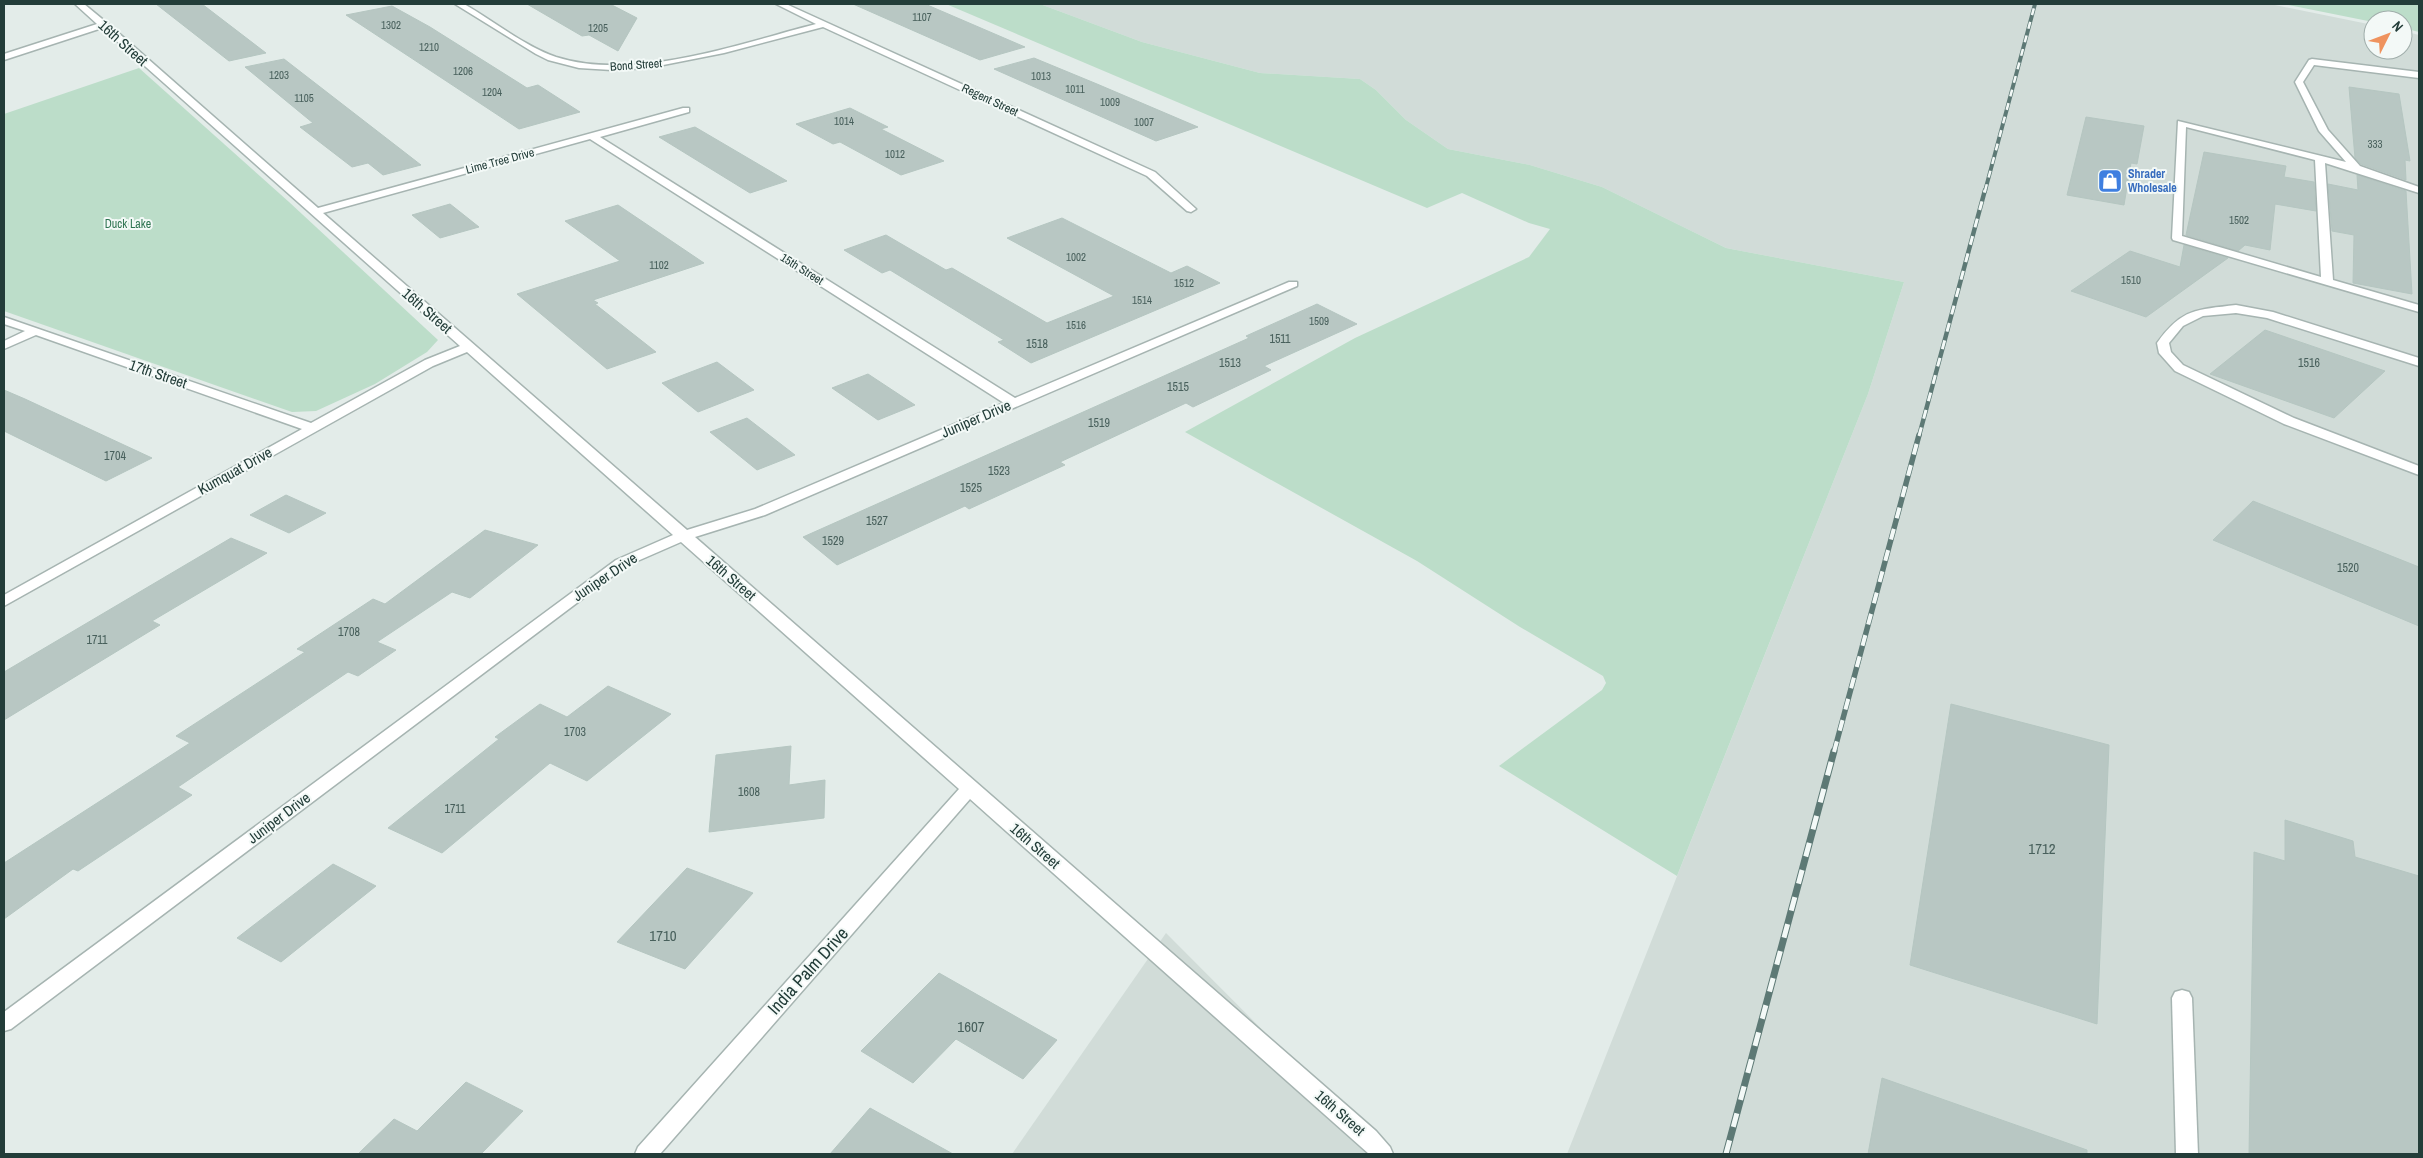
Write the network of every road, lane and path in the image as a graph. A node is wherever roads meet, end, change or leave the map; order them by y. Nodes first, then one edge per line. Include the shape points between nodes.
1 (79, 4) edge
2 (459, 4) edge
3 (780, 4) edge
4 (824, 24) junction
5 (104, 25) junction
6 (4, 57) edge
7 (2419, 75) edge
8 (686, 110) dead end
9 (592, 136) junction
10 (2320, 159) junction
11 (2356, 168) junction
12 (2419, 190) edge
13 (1191, 209) dead end
14 (315, 212) junction
15 (2327, 282) junction
16 (1293, 284) dead end
17 (2419, 309) edge
18 (4, 320) edge
19 (36, 331) junction
20 (4, 345) edge
21 (468, 347) junction
22 (2419, 362) edge
23 (1013, 403) junction
24 (312, 428) junction
25 (2419, 471) edge
26 (683, 536) junction
27 (4, 601) edge
28 (970, 788) junction
29 (2182, 998) dead end
30 (4, 1023) edge
31 (646, 1154) edge
32 (1382, 1154) edge
33 (2187, 1154) edge

1 - 5 street, 16th Street
2 - 4 street, Bond Street via 552,58 578,66 607,68 665,64
3 - 4 street, Regent Street
4 - 13 street, Regent Street via 1151,174
5 - 6 street
5 - 14 street, 16th Street
7 - 11 street via 2312,62 2299,82 2324,131
8 - 9 street, Lime Tree Drive
9 - 14 street, Lime Tree Drive
9 - 23 street, 15th Street
10 - 11 street
10 - 15 street
10 - 15 street via 2181,123 2177,238
11 - 12 street
14 - 21 street, 16th Street
15 - 17 street
16 - 23 street, Juniper Drive
18 - 19 street, 17th Street
19 - 20 street
19 - 24 street, 17th Street
21 - 24 street, Kumquat Drive via 429,363
21 - 26 street, 16th Street
22 - 25 street via 2269,315 2236,309 2200,313 2179,323 2163,343 2165,352 2179,368 2289,420
23 - 26 street, Juniper Drive via 760,512
24 - 27 street, Kumquat Drive
26 - 28 street, 16th Street
26 - 30 street, Juniper Drive via 621,563
28 - 31 street, India Palm Drive
28 - 32 street, 16th Street via 1368,1138
29 - 33 street

